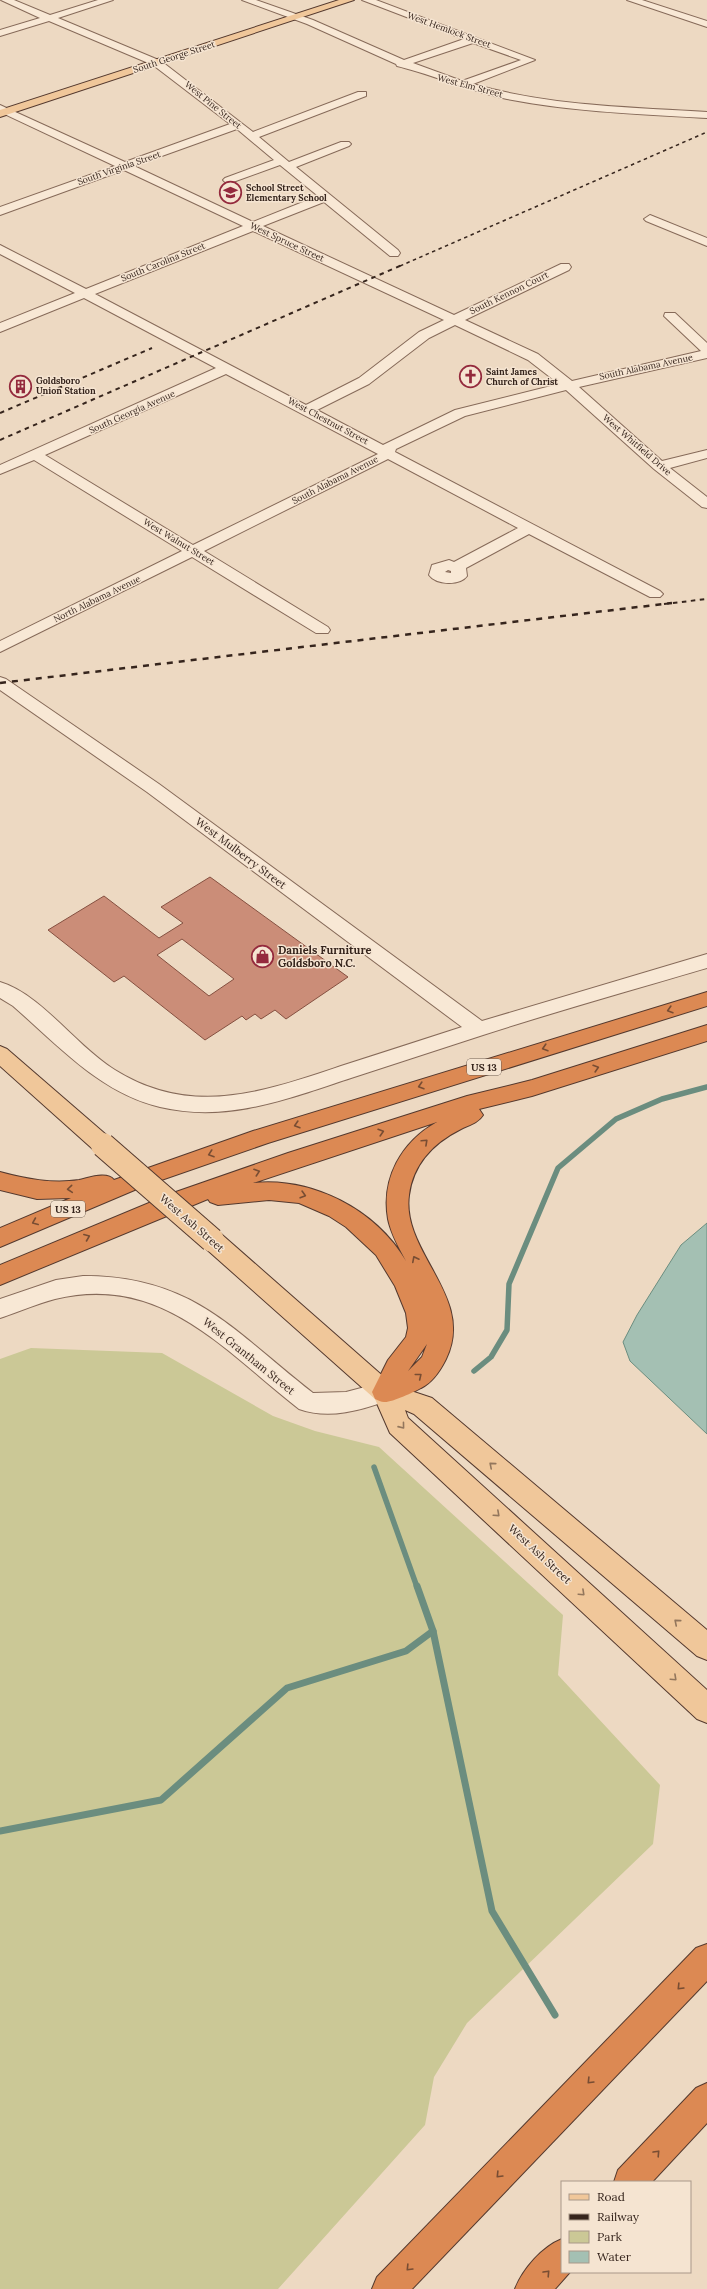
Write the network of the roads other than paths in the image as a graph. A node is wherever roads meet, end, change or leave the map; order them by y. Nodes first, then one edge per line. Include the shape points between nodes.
1 (6, 0) edge
2 (108, 0) edge
3 (247, 0) edge
4 (349, 0) edge
5 (367, 0) edge
6 (632, 0) edge
7 (293, 17) junction
8 (49, 18) junction
9 (707, 24) edge
10 (0, 33) edge
11 (474, 39) junction
12 (157, 63) junction
13 (400, 64) junction
14 (462, 85) junction
15 (362, 94) dead end
16 (3, 111) edge
17 (707, 115) edge
18 (238, 125) junction
19 (251, 136) junction
20 (345, 144) dead end
21 (284, 163) junction
22 (126, 167) junction
23 (229, 180) dead end
24 (326, 197) junction
25 (0, 211) edge
26 (650, 219) dead end
27 (253, 226) junction
28 (707, 242) edge
29 (0, 249) edge
30 (394, 253) dead end
31 (565, 267) dead end
32 (85, 294) junction
33 (670, 316) dead end
34 (454, 320) junction
35 (0, 328) edge
36 (707, 350) edge
37 (707, 354) edge
38 (228, 368) junction
39 (569, 385) junction
40 (307, 410) junction
41 (388, 454) junction
42 (707, 454) edge
43 (35, 455) junction
44 (659, 466) junction
45 (0, 470) edge
46 (707, 504) edge
47 (529, 528) junction
48 (194, 551) junction
49 (456, 567) dead end
50 (655, 594) dead end
51 (322, 630) dead end
52 (0, 647) edge
53 (0, 682) edge
54 (707, 961) edge
55 (0, 989) edge
56 (707, 999) edge
57 (479, 1029) junction
58 (707, 1033) edge
59 (0, 1054) edge
60 (532, 1088) junction
61 (136, 1180) junction
62 (0, 1181) edge
63 (181, 1199) junction
64 (0, 1238) edge
65 (0, 1275) edge
66 (0, 1310) edge
67 (384, 1392) junction
68 (707, 1647) edge
69 (707, 1709) edge
70 (707, 1959) edge
71 (707, 2099) edge
72 (631, 2181) edge
73 (561, 2257) edge
74 (389, 2289) edge
75 (532, 2289) edge

1 - 8 street, West Pine Street
2 - 8 street
3 - 7 street, West Elm Street
4 - 7 main road, South George Street
5 - 11 street, West Hemlock Street
6 - 9 street
7 - 12 main road, South George Street
7 - 13 street, West Elm Street via 341,35
8 - 10 street
8 - 12 street, West Pine Street
11 - 13 street
11 - 14 street, West Hemlock Street via 530,60
12 - 16 main road, South George Street
12 - 18 street, West Pine Street
13 - 14 street, West Elm Street
14 - 17 street, West Elm Street via 505,96 555,104
15 - 19 street
16 - 22 street, West Spruce Street
18 - 19 street, West Pine Street
18 - 22 street, South Virginia Street
19 - 21 street, West Pine Street
20 - 21 street
21 - 23 street
21 - 24 street, West Pine Street
22 - 25 street, South Virginia Street
22 - 27 street, West Spruce Street
24 - 27 street, South Carolina Street
24 - 30 street, West Pine Street
26 - 28 street
27 - 32 street, South Carolina Street
27 - 34 street, West Spruce Street
29 - 32 street, West Chestnut Street
31 - 34 street, South Kennon Court
32 - 35 street, South Carolina Street
32 - 38 street, West Chestnut Street
33 - 36 street
34 - 39 street, West Spruce Street via 533,357
34 - 40 street, South Kennon Court via 412,343 360,384
37 - 39 street, South Alabama Avenue
38 - 40 street, West Chestnut Street
38 - 43 street, South Georgia Avenue
39 - 41 street, South Alabama Avenue via 460,413 389,447
39 - 44 street, West Whitfield Drive
40 - 41 street, West Chestnut Street
41 - 47 street, West Chestnut Street
41 - 48 street, South Alabama Avenue
42 - 44 street
43 - 45 street, South Georgia Avenue
43 - 48 street, West Walnut Street
44 - 46 street, West Whitfield Drive
47 - 49 street
47 - 50 street, West Chestnut Street
48 - 51 street, West Walnut Street
48 - 52 street, North Alabama Avenue
53 - 57 street, West Mulberry Street via 153,788
54 - 57 street
55 - 57 street via 20,1002 97,1068 119,1083 159,1099 202,1105 267,1098
56 -> 61 highway, US 13 via 261,1137
60 -> 58 highway
59 - 67 main road, West Ash Street, bridge
63 -> 60 highway via 466,1104
67 -> 60 highway via 418,1378 433,1360 443,1331 438,1308 399,1220 397,1195 399,1181 406,1166 416,1151 435,1134 455,1122
61 -> 62 highway via 58,1190 37,1190
61 -> 64 highway, US 13
65 -> 63 highway
63 -> 67 highway via 266,1190 284,1191 300,1194 330,1206 360,1225 379,1244 409,1287 419,1323 419,1332 412,1348
66 - 67 street, West Grantham Street via 17,1301 57,1288 123,1286 153,1294 187,1308 216,1327 307,1402 326,1406 350,1403
68 -> 67 main road, West Ash Street via 424,1406
67 -> 69 main road, West Ash Street via 400,1425
70 -> 74 highway
72 -> 71 highway
75 -> 73 highway

